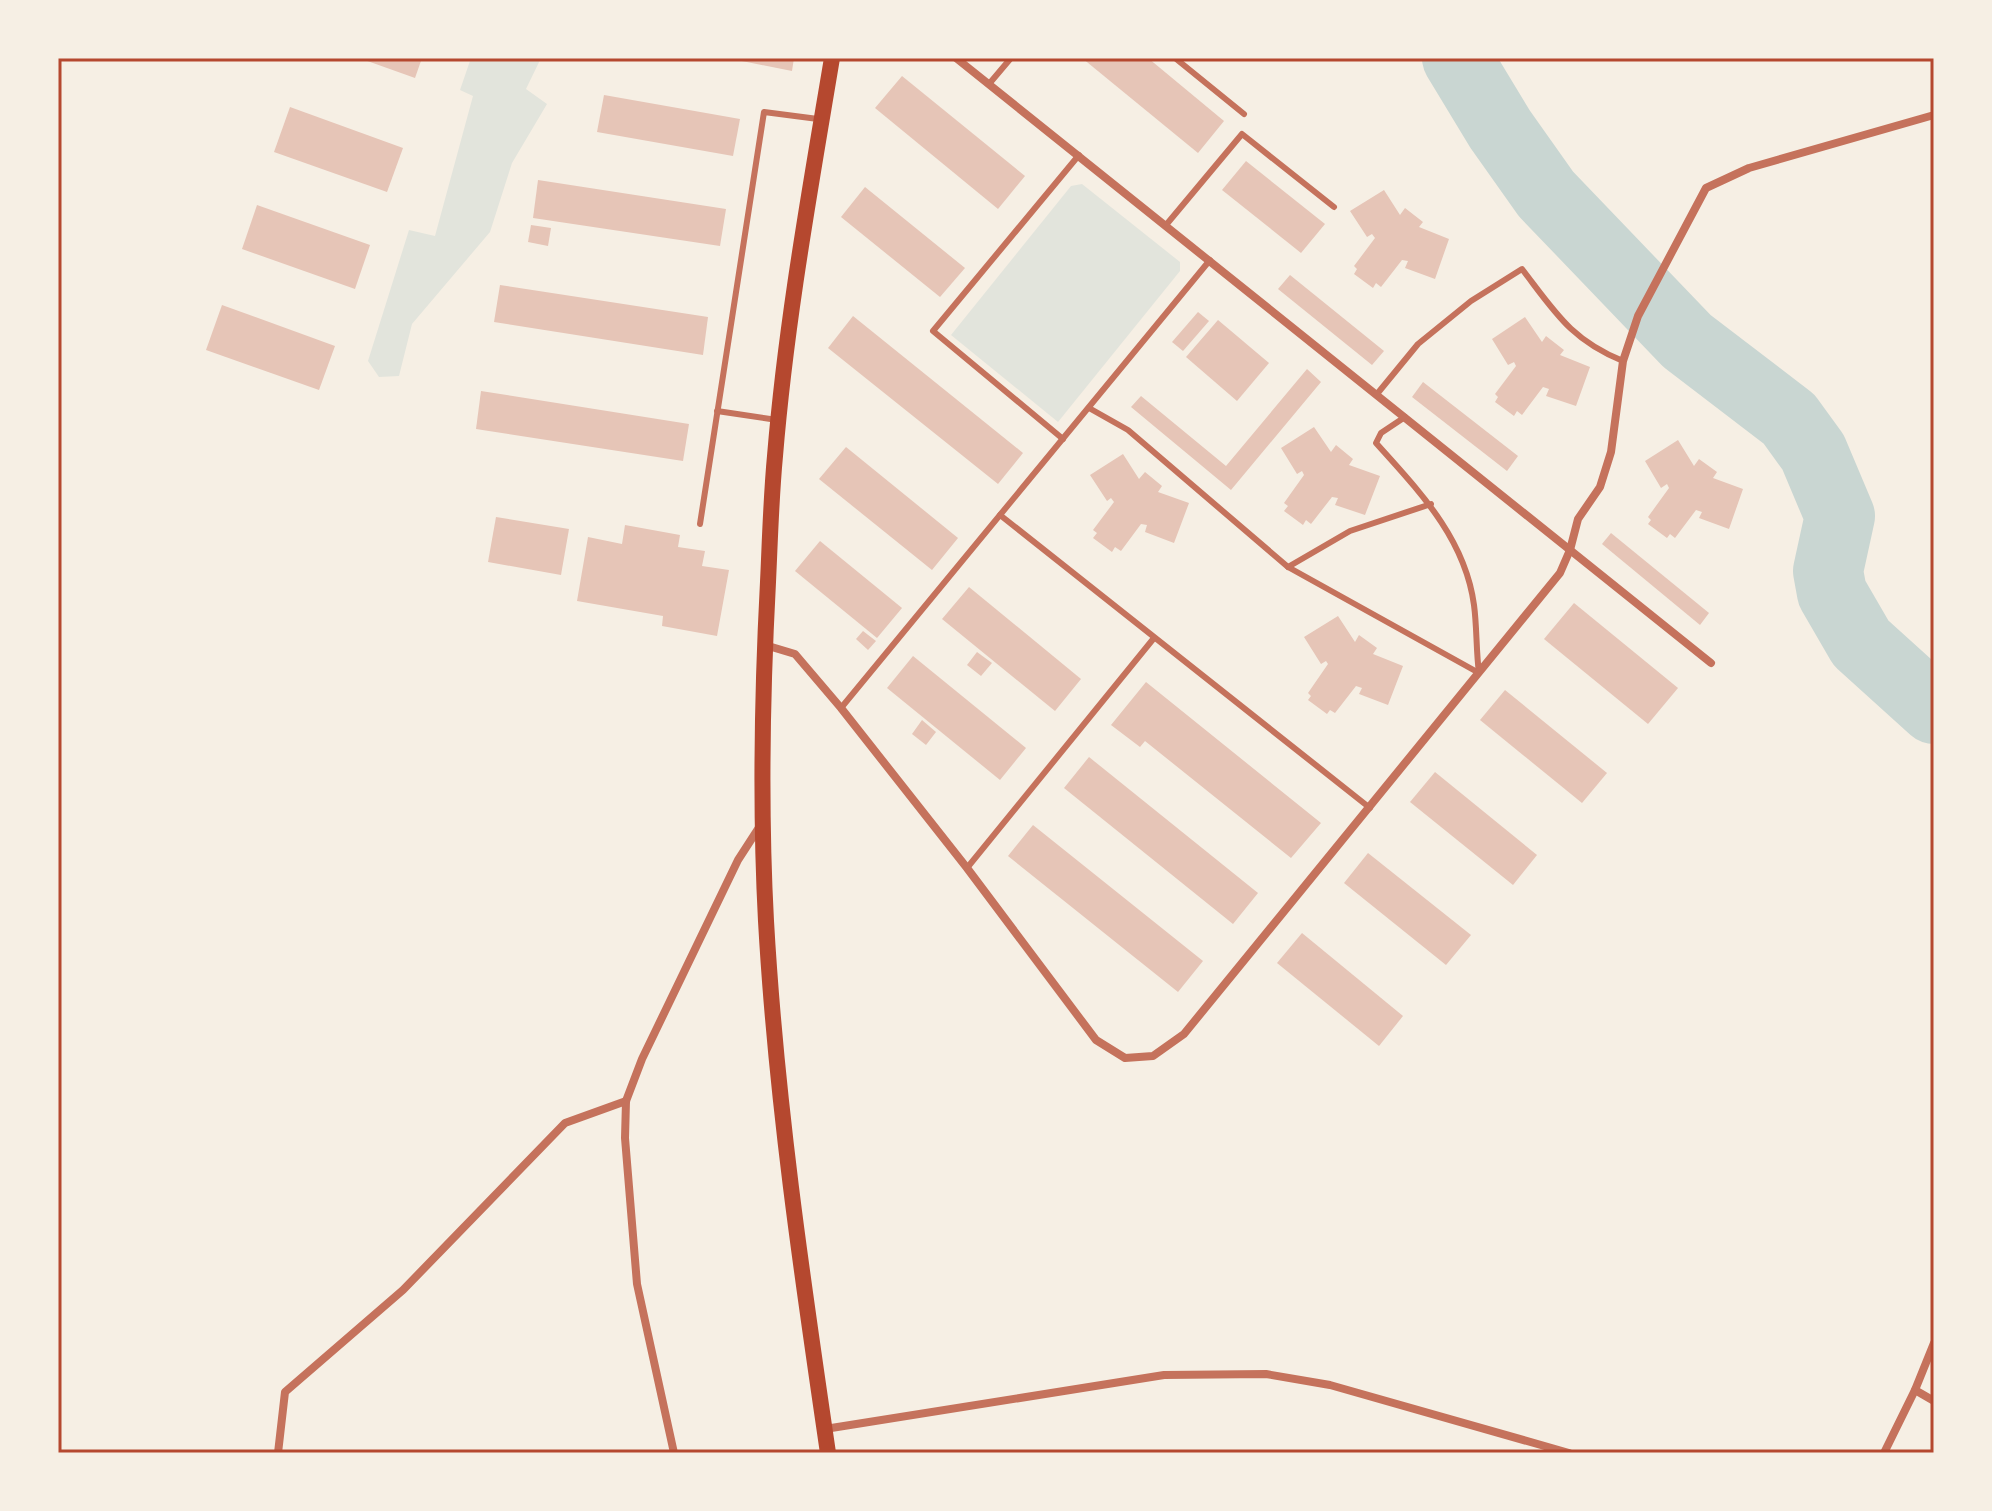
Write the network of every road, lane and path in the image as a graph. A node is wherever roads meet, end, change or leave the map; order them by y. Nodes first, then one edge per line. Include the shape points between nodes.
1 (832, 58) edge
2 (956, 58) edge
3 (1011, 58) edge
4 (1175, 58) edge
5 (989, 84) junction
6 (1244, 114) dead end
7 (1934, 115) edge
8 (822, 119) junction
9 (1079, 155) junction
10 (1334, 207) dead end
11 (1166, 225) junction
12 (1210, 260) junction
13 (1623, 361) junction
14 (1377, 394) junction
15 (1089, 408) junction
16 (717, 411) junction
17 (1405, 417) junction
18 (779, 420) junction
19 (1063, 439) junction
20 (1431, 504) junction
21 (1000, 515) junction
22 (700, 524) dead end
23 (1570, 550) junction
24 (1288, 567) junction
25 (1154, 638) junction
26 (765, 645) junction
27 (1711, 663) dead end
28 (1479, 673) junction
29 (841, 708) junction
30 (1370, 808) junction
31 (763, 822) junction
32 (967, 868) junction
33 (626, 1101) junction
34 (1934, 1343) edge
35 (1915, 1390) junction
36 (1934, 1401) edge
37 (825, 1429) junction
38 (278, 1453) edge
39 (674, 1453) edge
40 (828, 1453) edge
41 (1569, 1453) edge
42 (1884, 1453) edge

1 - 8 main road
2 - 5 street
3 - 5 lane
4 - 6 lane
5 - 9 street
7 - 13 street via 1749,168 1706,188 1638,316
8 - 16 lane via 764,112
8 - 18 main road via 798,258
9 - 11 street
9 - 19 lane via 933,331
10 - 11 lane via 1242,134
11 - 12 street
12 - 14 street
12 - 15 lane
13 - 14 lane via 1568,328 1522,269 1418,344
13 - 23 street via 1611,452 1600,487 1578,519
14 - 17 street
15 - 19 lane
15 - 24 lane via 1128,430
16 - 18 lane
16 - 22 lane
17 - 20 lane via 1381,433 1376,443
17 - 23 street
18 - 26 main road
19 - 21 lane
20 - 24 lane via 1350,531
20 - 28 lane via 1457,546 1474,604
21 - 25 lane
21 - 29 lane
23 - 27 street
23 - 28 street via 1560,573
24 - 28 lane
25 - 30 lane
25 - 32 lane
26 - 29 street via 795,654
26 - 31 main road
28 - 30 street
29 - 32 street
30 - 32 street via 1184,1034 1153,1056 1125,1058 1096,1040
31 - 33 street via 738,860
31 - 37 main road via 775,1041
33 - 38 street via 565,1123 403,1290 285,1392
33 - 39 street via 637,1284
34 - 35 street
35 - 36 street
35 - 42 street
37 - 40 main road
37 - 41 street via 1164,1375 1266,1374 1330,1385

